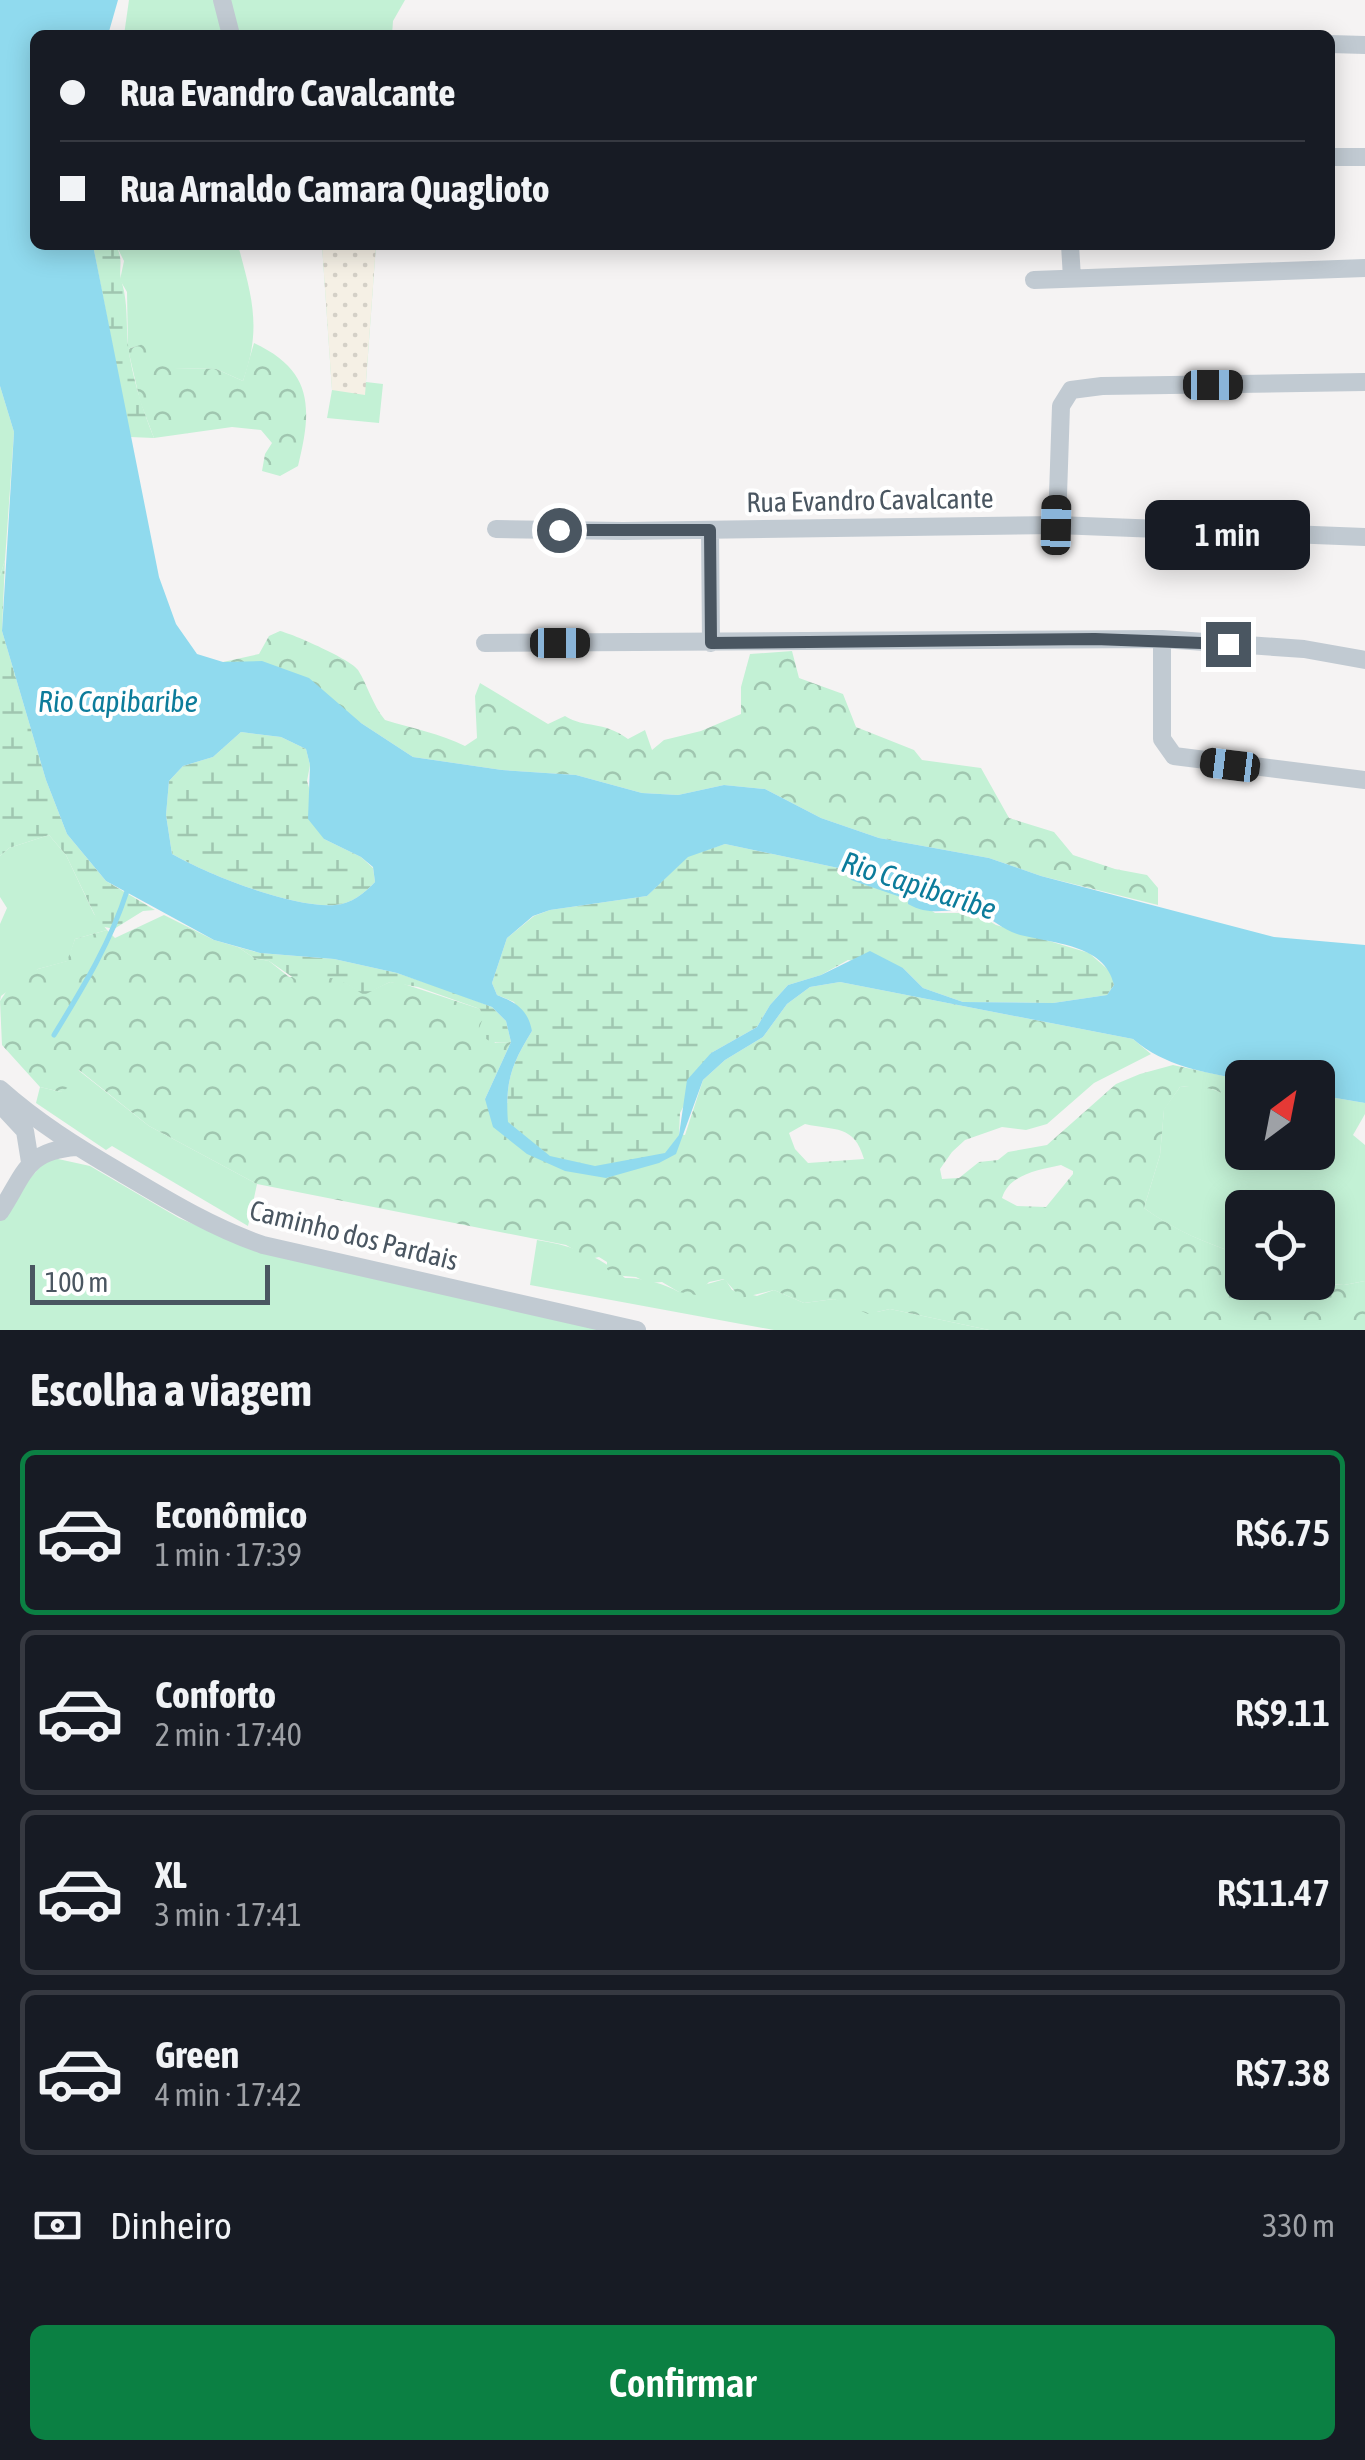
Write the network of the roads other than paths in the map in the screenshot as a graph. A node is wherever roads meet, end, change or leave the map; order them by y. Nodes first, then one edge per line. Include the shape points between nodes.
1 (222, 0) edge
2 (231, 30) edge
3 (1335, 44) edge
4 (1365, 45) edge
5 (1365, 157) edge
6 (1335, 158) edge
7 (1070, 250) edge
8 (1365, 268) edge
9 (1072, 278) junction
10 (1034, 280) dead end
11 (1365, 382) edge
12 (1056, 525) junction
13 (496, 529) dead end
14 (710, 530) junction
15 (1365, 537) edge
16 (1162, 640) junction
17 (485, 642) dead end
18 (711, 643) junction
19 (1365, 660) edge
20 (1365, 780) edge
21 (0, 1089) edge
22 (0, 1104) edge
23 (76, 1148) junction
24 (30, 1162) junction
25 (0, 1212) edge
26 (637, 1330) edge

1 - 2 street
3 - 4 street
5 - 6 street
7 - 9 street
8 - 9 street
9 - 10 street
11 - 12 street via 1071,390 1059,422
12 - 14 street, Rua Evandro Cavalcante
12 - 15 street, Rua Evandro Cavalcante
13 - 14 street, Rua Evandro Cavalcante
14 - 18 street
16 - 18 street
16 - 19 street
16 - 20 street via 1162,739 1174,756
17 - 18 street
21 - 23 street, Caminho dos Pardais
22 - 24 street via 25,1131
23 - 24 street
23 - 26 street, Caminho dos Pardais via 205,1222 263,1245
24 - 25 street

